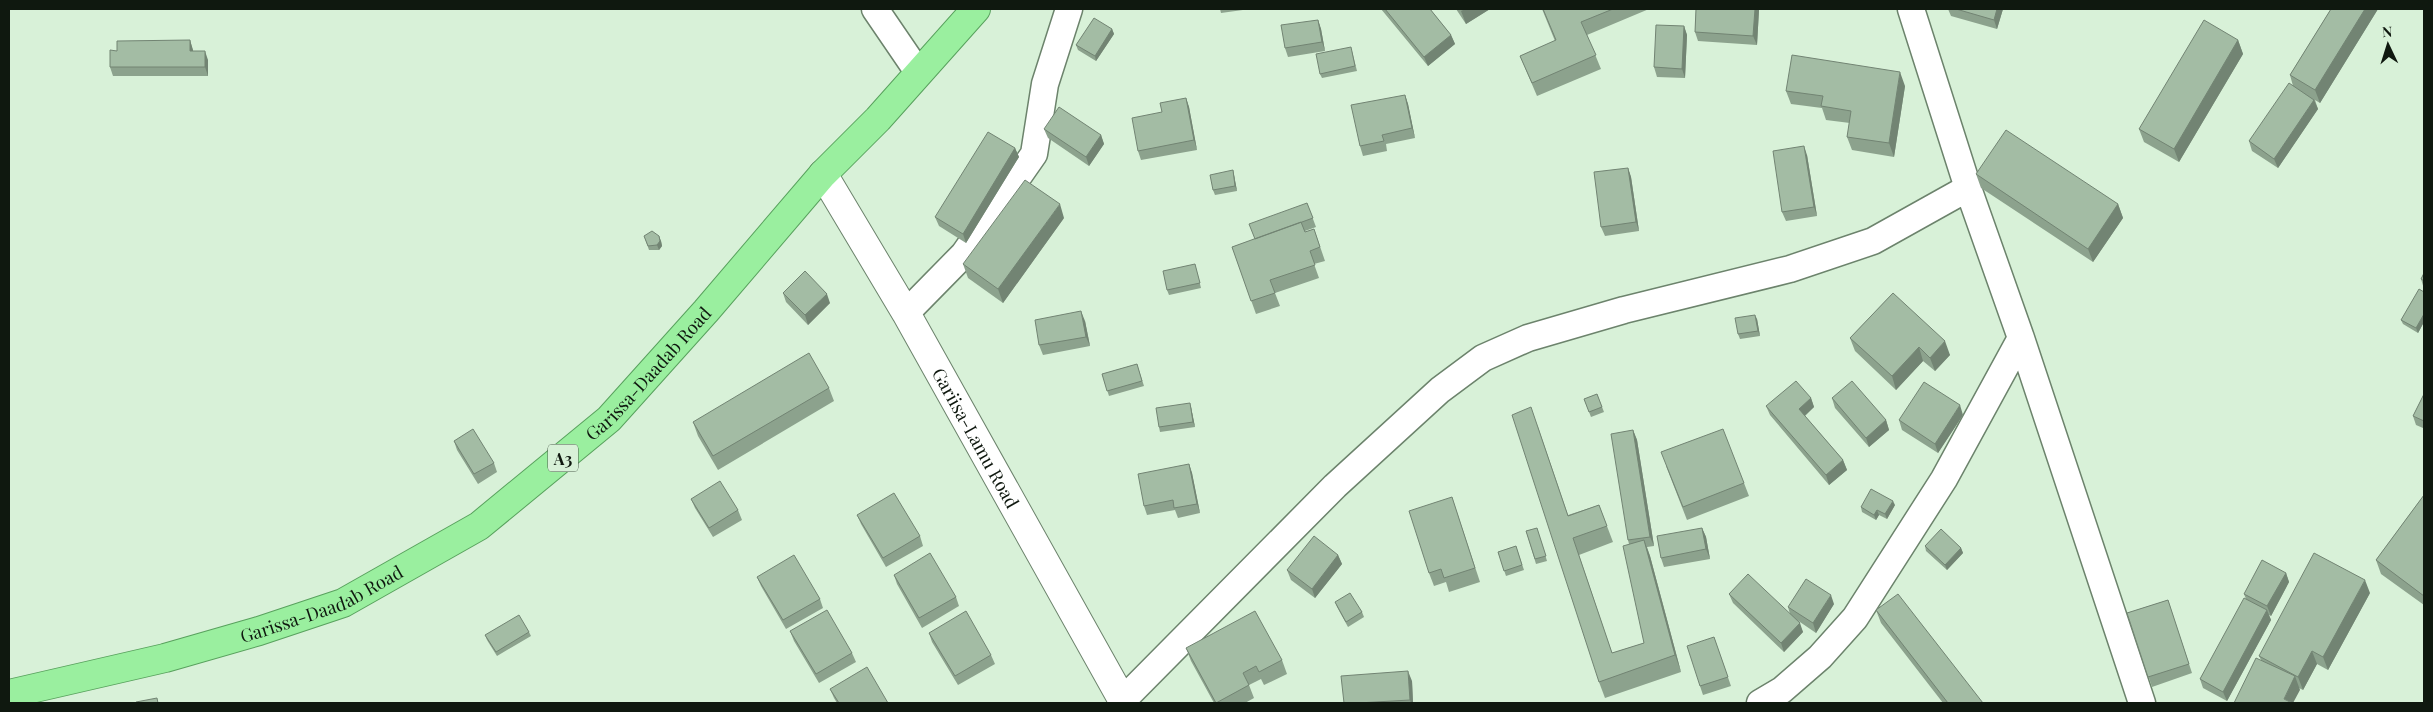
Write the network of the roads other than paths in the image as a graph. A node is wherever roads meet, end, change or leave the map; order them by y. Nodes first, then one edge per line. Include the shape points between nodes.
1 (875, 9) edge
2 (976, 9) edge
3 (1068, 9) edge
4 (1910, 9) edge
5 (918, 72) junction
6 (823, 174) junction
7 (1968, 188) junction
8 (906, 312) junction
9 (2021, 338) junction
10 (9, 694) edge
11 (1124, 702) edge
12 (1760, 703) edge
13 (2142, 703) edge

1 - 5 street
2 - 5 highway, Garissa-Daadab Road / A3
3 - 8 street via 1045,84 1034,154 964,254
4 - 7 street
5 - 6 highway, Garissa-Daadab Road / A3 via 878,119
6 - 8 street, Gariisa-Lamu Road
6 - 10 highway, Garissa-Daadab Road / A3 via 609,419 479,526 343,603 165,658
7 - 9 street
7 - 11 street via 1872,241 1790,268 1528,338 1483,358 1440,390 1335,486
8 - 11 street, Gariisa-Lamu Road
9 - 12 street via 1944,479 1855,618 1782,690
9 - 13 street

